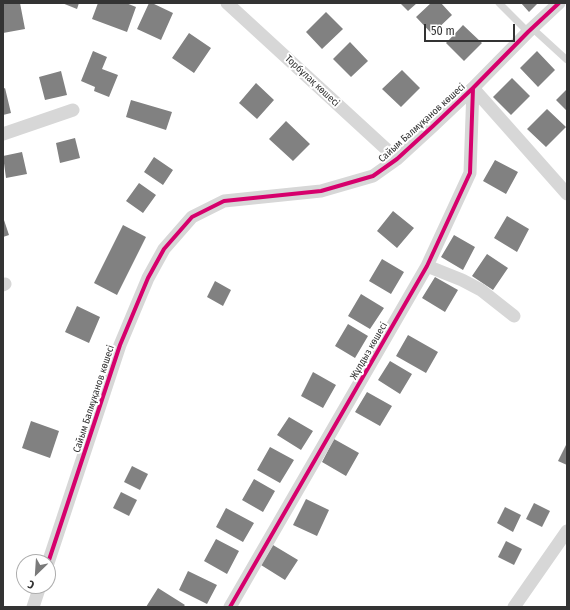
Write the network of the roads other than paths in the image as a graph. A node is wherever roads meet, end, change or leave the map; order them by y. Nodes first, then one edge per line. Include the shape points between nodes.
1 (227, 3) edge
2 (499, 3) edge
3 (559, 3) edge
4 (530, 30) junction
5 (567, 60) edge
6 (473, 88) junction
7 (73, 110) dead end
8 (3, 134) edge
9 (397, 159) junction
10 (567, 194) edge
11 (427, 266) junction
12 (514, 316) dead end
13 (567, 531) edge
14 (51, 554) edge
15 (37, 594) edge
16 (33, 607) edge
17 (230, 607) edge
18 (514, 607) edge

1 - 9 street, Торбұлақ көшесі
2 - 4 lane
3 - 4 street, Сайым Балмұқанов көшесі
4 - 5 lane
4 - 6 street, Сайым Балмұқанов көшесі
6 - 9 street, Сайым Балмұқанов көшесі
6 - 10 street
6 - 11 street, Жұлдыз көшесі via 470,173
7 - 8 street
9 - 14 street, Сайым Балмұқанов көшесі via 373,176 321,191 224,201 192,217 164,249 148,278 120,345
11 - 12 street via 481,290
11 - 17 street, Жұлдыз көшесі
13 - 18 street
15 - 16 street

